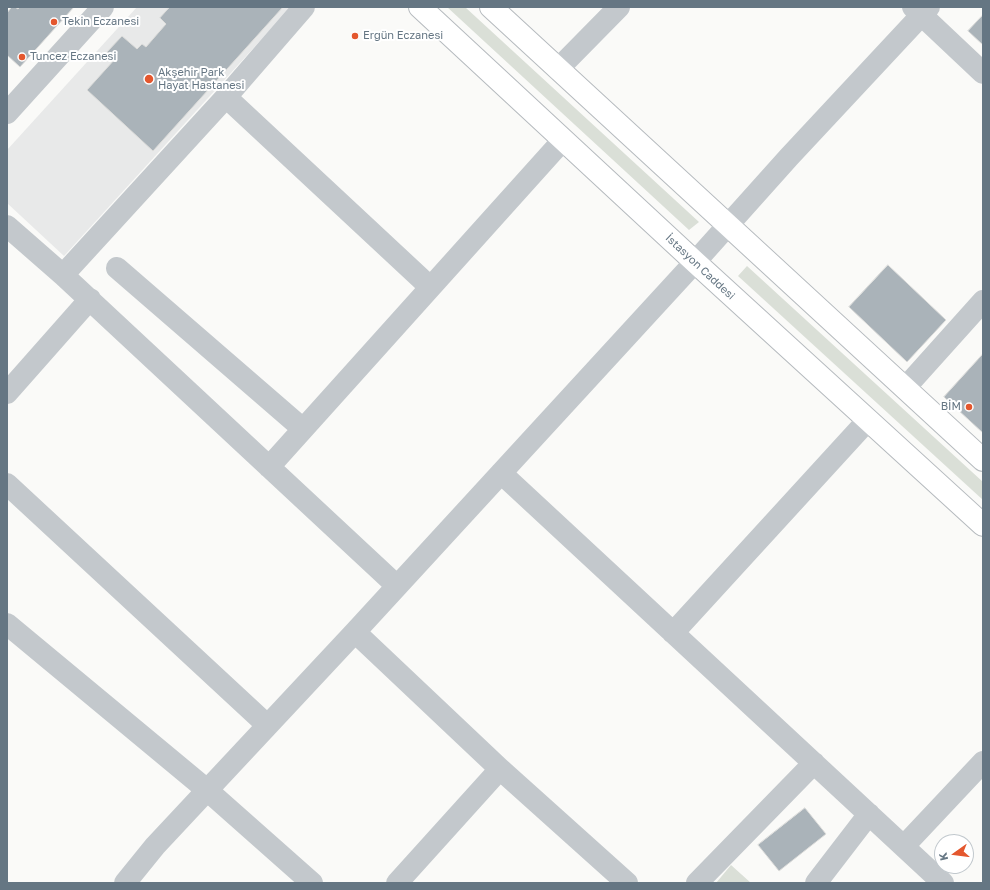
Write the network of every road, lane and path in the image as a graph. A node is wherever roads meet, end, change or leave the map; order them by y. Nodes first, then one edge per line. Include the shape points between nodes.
1 (103, 7) edge
2 (304, 7) edge
3 (420, 7) edge
4 (491, 7) edge
5 (619, 7) edge
6 (921, 10) edge
7 (558, 69) junction
8 (983, 73) edge
9 (226, 97) junction
10 (7, 112) edge
11 (563, 140) junction
12 (7, 226) edge
13 (728, 226) junction
14 (695, 262) junction
15 (117, 268) dead end
16 (64, 275) junction
17 (430, 287) junction
18 (90, 299) junction
19 (983, 301) edge
20 (905, 388) junction
21 (7, 393) edge
22 (868, 420) junction
23 (303, 429) junction
24 (983, 460) edge
25 (269, 467) junction
26 (501, 473) junction
27 (7, 484) edge
28 (983, 525) edge
29 (397, 586) junction
30 (7, 624) edge
31 (354, 632) junction
32 (673, 633) junction
33 (267, 725) junction
34 (983, 762) edge
35 (814, 763) junction
36 (500, 769) junction
37 (207, 790) junction
38 (869, 814) junction
39 (904, 846) junction
40 (125, 883) edge
41 (312, 883) edge
42 (397, 883) edge
43 (627, 883) edge
44 (698, 883) edge
45 (816, 883) edge
46 (943, 883) edge

1 - 10 street
2 - 9 street
3 - 11 main road, İstasyon Caddesi
4 - 7 main road
5 - 7 street
6 - 8 street
6 - 13 street
7 - 13 main road
9 - 16 street
9 - 17 street
11 - 14 main road, İstasyon Caddesi
11 - 17 street
12 - 16 street
13 - 14 street
13 - 20 main road
14 - 22 main road, İstasyon Caddesi
14 - 26 street
15 - 23 street
16 - 18 street
17 - 23 street
18 - 21 street
18 - 25 street
19 - 20 street
20 - 24 main road
22 - 28 main road, İstasyon Caddesi
22 - 32 street
23 - 25 street
25 - 29 street
26 - 29 street
26 - 32 street
27 - 33 street
29 - 31 street
30 - 37 street
31 - 33 street
31 - 36 street
32 - 35 street
33 - 37 street
34 - 39 street
35 - 38 street
35 - 44 street
36 - 42 street
36 - 43 street
37 - 40 street
37 - 41 street
38 - 39 street
38 - 45 street
39 - 46 street

